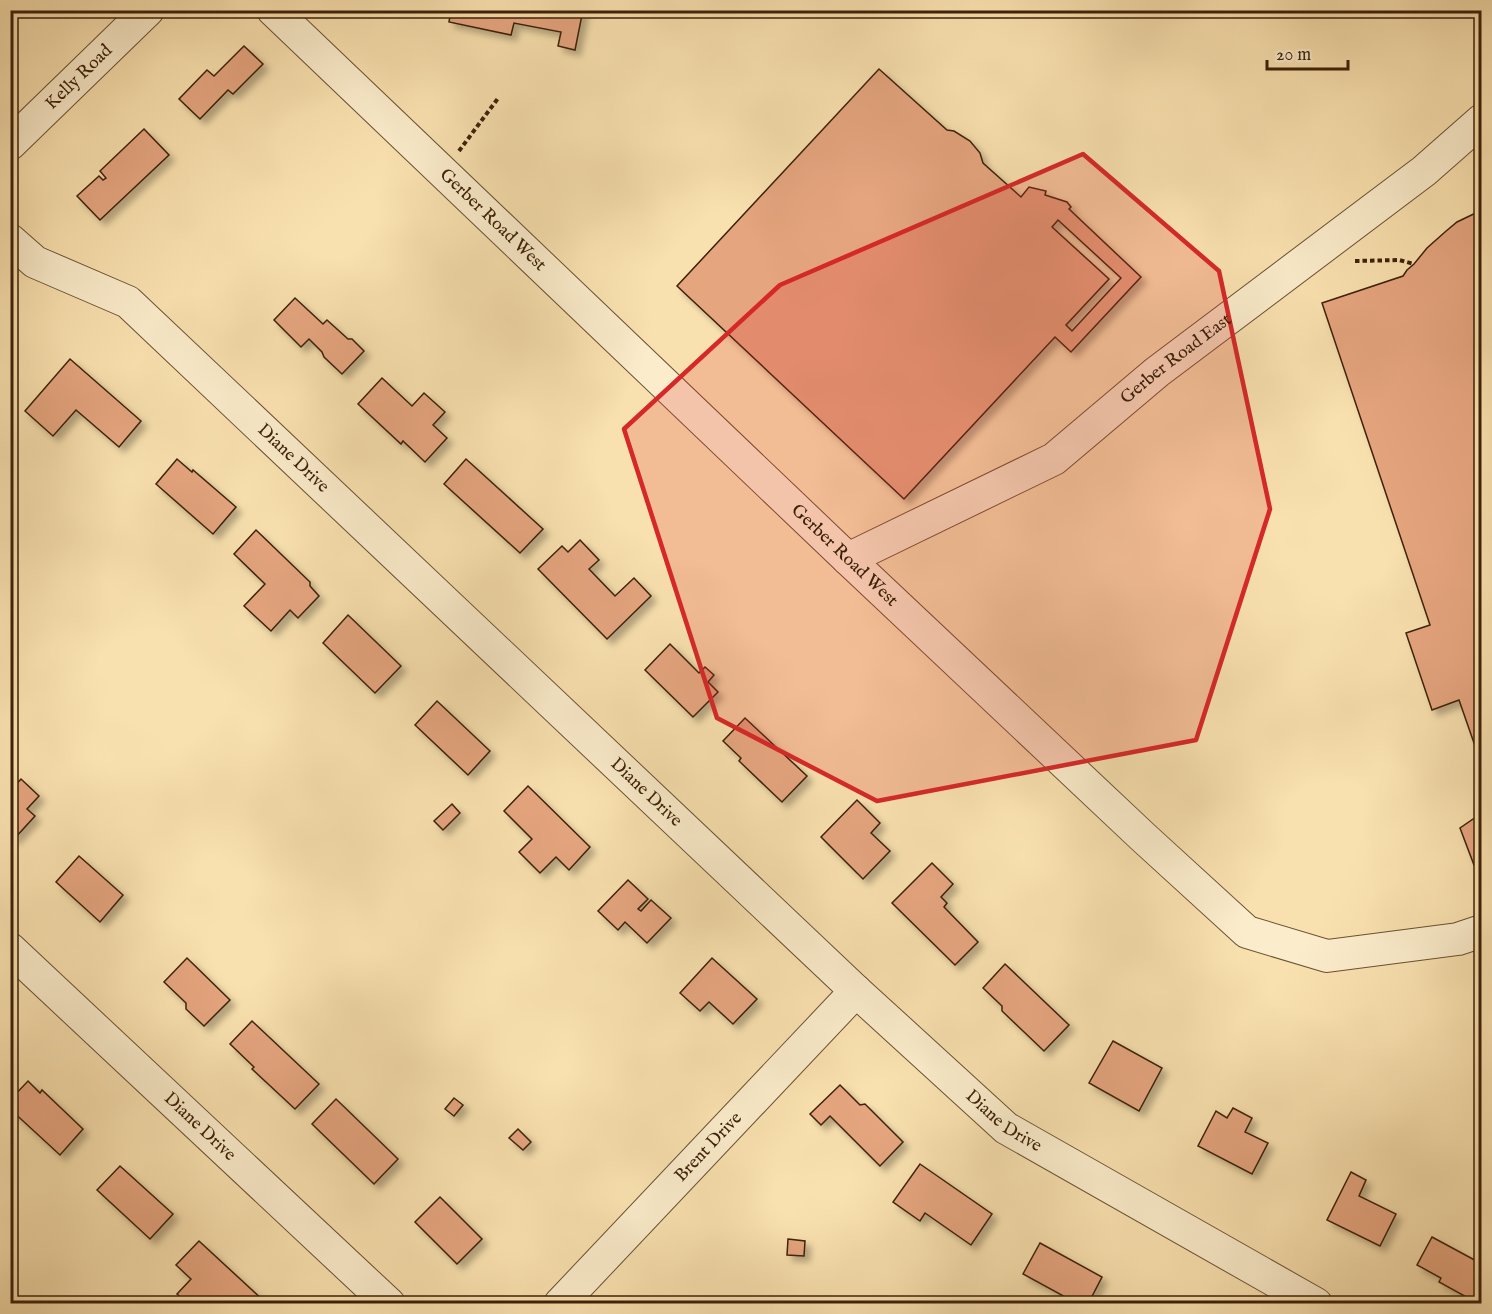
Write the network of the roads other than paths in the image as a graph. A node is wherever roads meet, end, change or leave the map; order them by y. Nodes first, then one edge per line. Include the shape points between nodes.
1 (148, 10) edge
2 (273, 10) edge
3 (1482, 120) edge
4 (10, 144) edge
5 (10, 240) edge
6 (848, 560) junction
7 (1482, 931) edge
8 (10, 949) edge
9 (856, 991) junction
10 (389, 1304) edge
11 (560, 1304) edge
12 (1316, 1304) edge

1 - 4 street, Kelly Road
2 - 6 street, Gerber Road West
3 - 6 street, Gerber Road East via 1424,171 1157,372 1054,459
5 - 9 street, Diane Drive via 35,262 128,302
6 - 7 street, Gerber Road West via 1247,932 1327,956 1458,939
8 - 10 street, Diane Drive
9 - 11 street, Brent Drive
9 - 12 street, Diane Drive via 1006,1128

